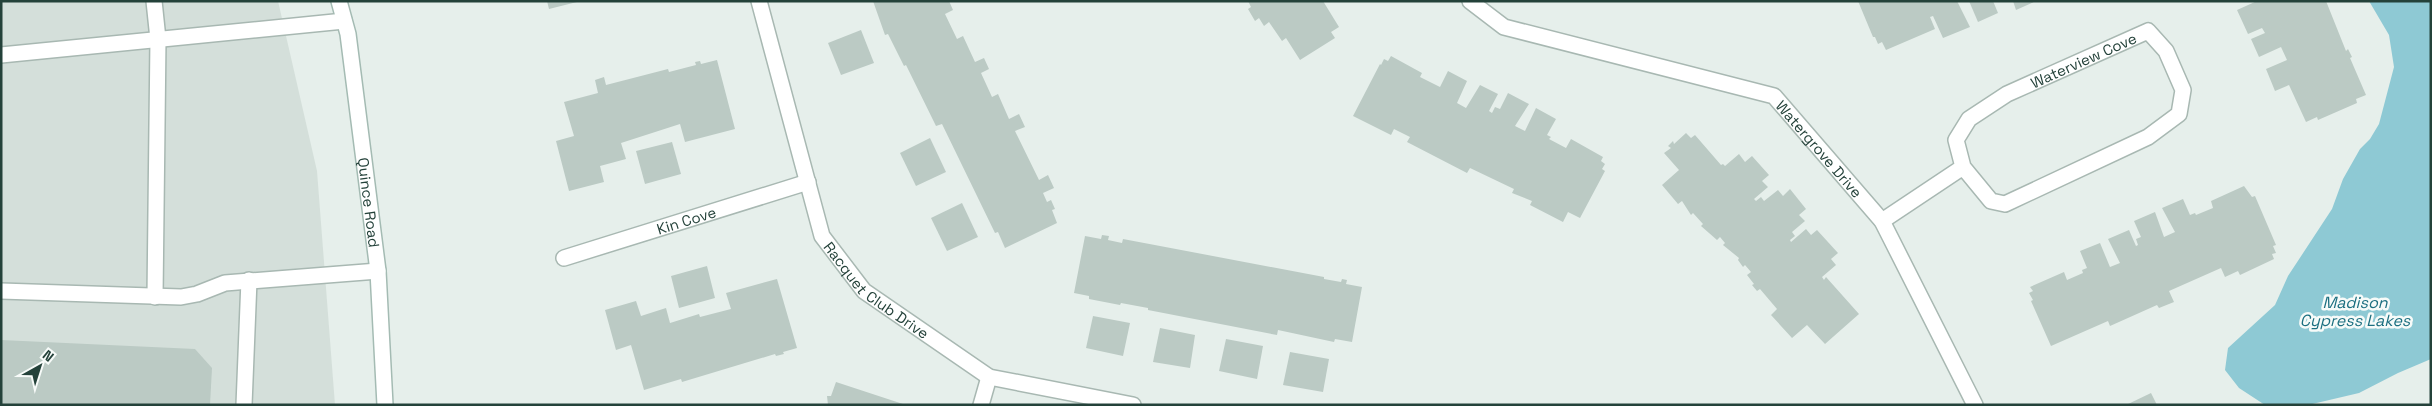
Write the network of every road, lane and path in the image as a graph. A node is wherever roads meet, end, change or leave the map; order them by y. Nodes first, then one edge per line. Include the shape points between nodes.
1 (154, 1) edge
2 (338, 1) edge
3 (759, 1) edge
4 (1470, 1) edge
5 (344, 21) junction
6 (158, 39) junction
7 (1, 55) edge
8 (1963, 167) junction
9 (808, 182) junction
10 (1882, 222) junction
11 (564, 258) dead end
12 (378, 271) junction
13 (249, 280) junction
14 (1, 291) edge
15 (154, 297) junction
16 (989, 377) junction
17 (244, 405) edge
18 (385, 405) edge
19 (981, 405) edge
20 (1133, 405) edge
21 (1975, 405) edge

1 - 6 street
2 - 5 street, Quince Road
3 - 9 street, Racquet Club Drive
4 - 10 street, Watergrove Drive via 1504,28 1774,96
5 - 6 street
5 - 12 street, Quince Road
6 - 7 street
6 - 15 street
8 - 8 street, Waterview Cove via 1956,140 1969,119 2007,94 2148,31 2166,51 2183,90 2179,114 2148,138 2005,204 1992,201
8 - 10 street
9 - 11 street, Kin Cove
9 - 16 street, Racquet Club Drive via 822,236 864,291
10 - 21 street, Watergrove Drive
12 - 13 street
12 - 18 street, Quince Road
13 - 15 street via 218,284 181,297
13 - 17 street
14 - 15 street
16 - 19 street
16 - 20 street, Racquet Club Drive

